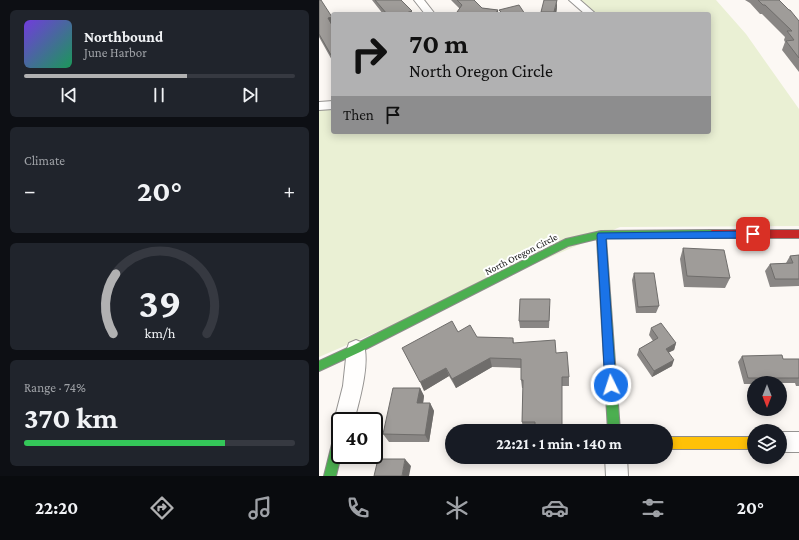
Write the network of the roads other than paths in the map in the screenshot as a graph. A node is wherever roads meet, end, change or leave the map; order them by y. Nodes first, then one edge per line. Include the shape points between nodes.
1 (419, 0) edge
2 (574, 0) edge
3 (428, 12) edge
4 (589, 12) edge
5 (799, 234) edge
6 (601, 235) junction
7 (356, 349) junction
8 (319, 366) edge
9 (346, 412) edge
10 (614, 424) edge
11 (747, 442) edge
12 (787, 442) edge
13 (799, 442) edge
14 (673, 443) edge
15 (333, 464) edge
16 (616, 464) edge
17 (330, 476) edge
18 (617, 476) edge

1 - 3 street
2 - 4 street
5 - 6 street, North Oregon Circle
6 - 7 street, North Oregon Circle via 566,243
6 - 10 street
7 - 8 street, North Oregon Circle
7 - 9 street via 353,386
11 - 14 street
12 - 13 street
15 - 17 street
16 - 18 street

